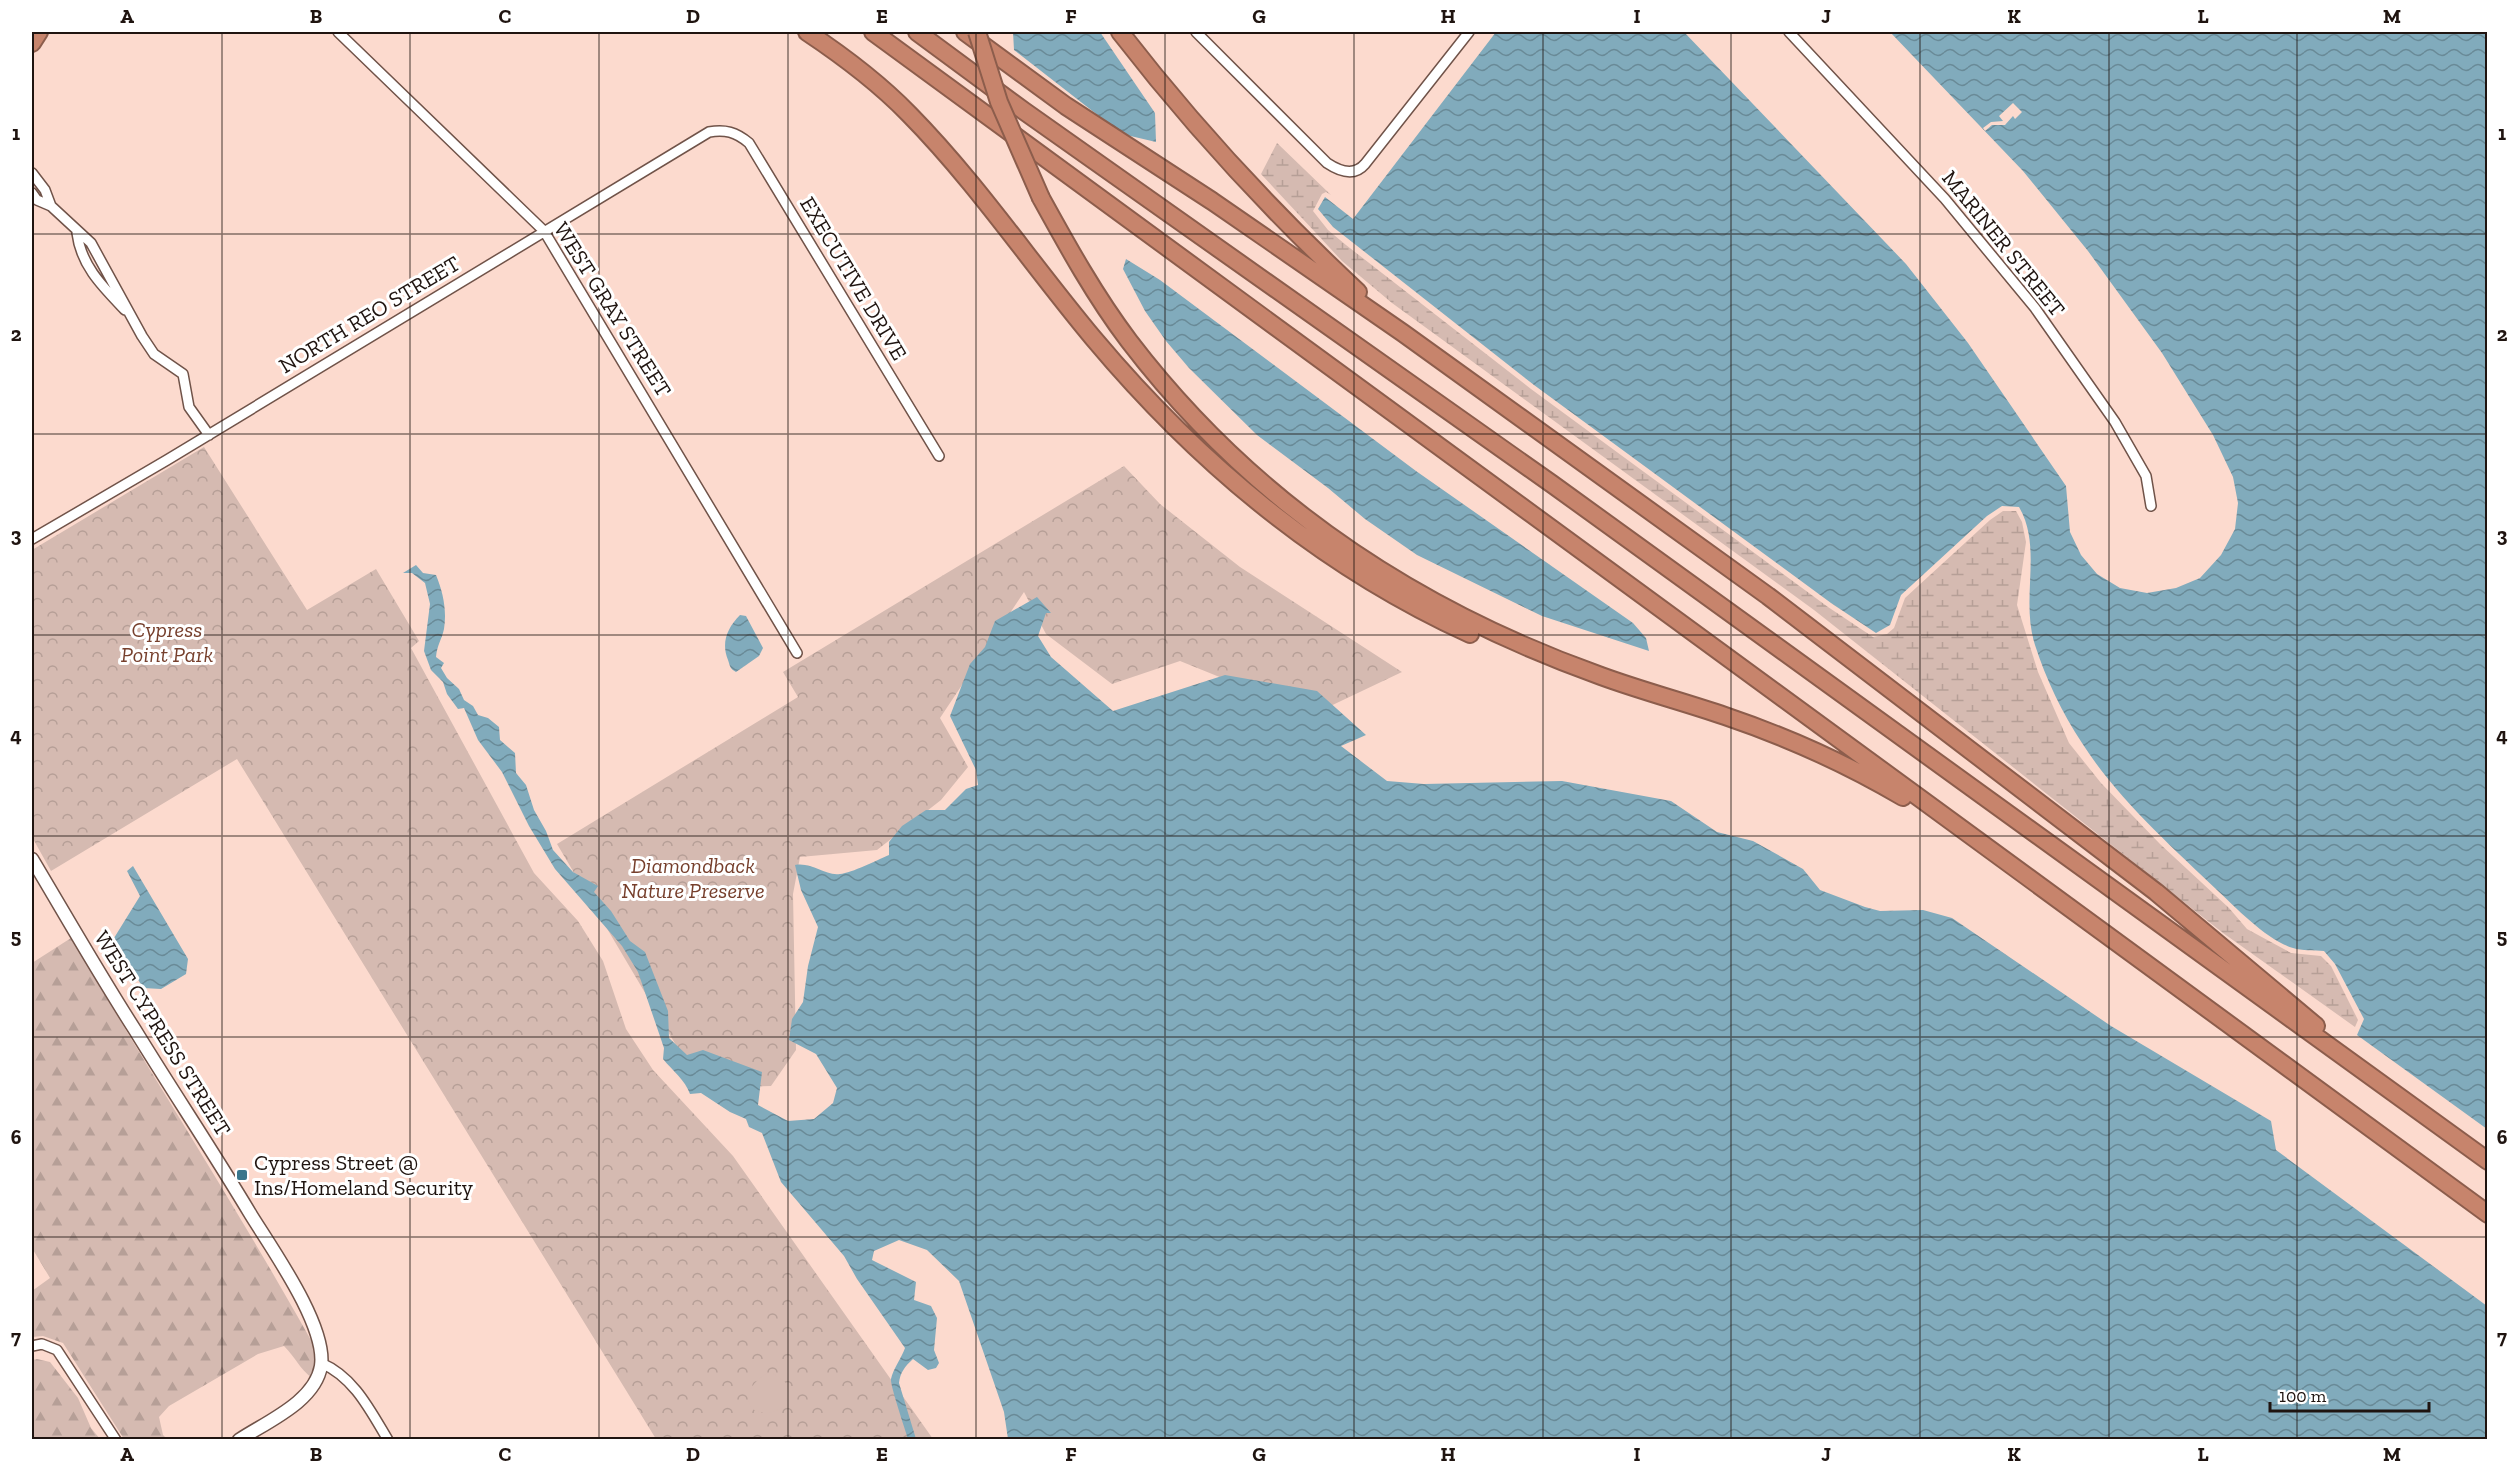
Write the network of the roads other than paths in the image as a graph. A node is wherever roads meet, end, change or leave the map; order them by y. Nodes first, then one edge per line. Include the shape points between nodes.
1 (39, 32) edge
2 (338, 32) edge
3 (807, 32) edge
4 (873, 32) edge
5 (917, 32) edge
6 (965, 32) edge
7 (977, 32) edge
8 (1120, 32) edge
9 (1196, 32) edge
10 (1468, 32) edge
11 (1789, 32) edge
12 (32, 43) edge
13 (728, 130) joint
14 (32, 173) edge
15 (32, 193) edge
16 (51, 206) junction
17 (544, 231) junction
18 (1403, 333) junction
19 (209, 435) junction
20 (939, 456) dead end
21 (2151, 506) dead end
22 (32, 539) edge
23 (797, 653) dead end
24 (1599, 676) junction
25 (1987, 848) junction
26 (32, 859) edge
27 (2448, 1132) junction
28 (2487, 1161) edge
29 (2487, 1214) edge
30 (32, 1346) edge
31 (321, 1363) junction
32 (116, 1440) edge
33 (239, 1440) edge
34 (388, 1440) edge

1 - 12 highway
2 - 17 street, WEST GRAY STREET
3 - 24 highway via 863,72 908,113 1119,369 1194,447 1265,508 1353,571 1440,620 1534,660
4 - 25 highway
5 - 27 highway via 1552,484
6 - 18 highway via 1066,106
7 - 24 highway, bridge via 999,102 1041,198 1070,252 1135,348 1211,435 1335,542 1465,619
8 - 18 highway via 1232,166
9 - 10 street via 1326,163 1338,171 1350,172 1365,165
11 - 21 street, MARINER STREET via 1945,199 2035,308 2115,422 2146,476
13 - 17 street, NORTH REO STREET via 709,132
13 - 20 street, EXECUTIVE DRIVE via 749,143
14 - 16 street
15 - 16 street
16 - 19 street via 77,233 79,250 96,281 134,320 154,354 183,374 189,406
17 - 19 street, NORTH REO STREET
17 - 23 street, WEST GRAY STREET
18 - 27 highway via 1866,669 2156,892
19 - 22 street, NORTH REO STREET
24 - 25 highway via 1723,715 1824,756 1891,789
25 - 29 highway
26 - 31 street, WEST CYPRESS STREET via 287,1274 312,1323
27 - 28 highway
30 - 32 street via 42,1344 57,1350
31 - 33 street via 314,1384 299,1401
31 - 34 street via 348,1378

